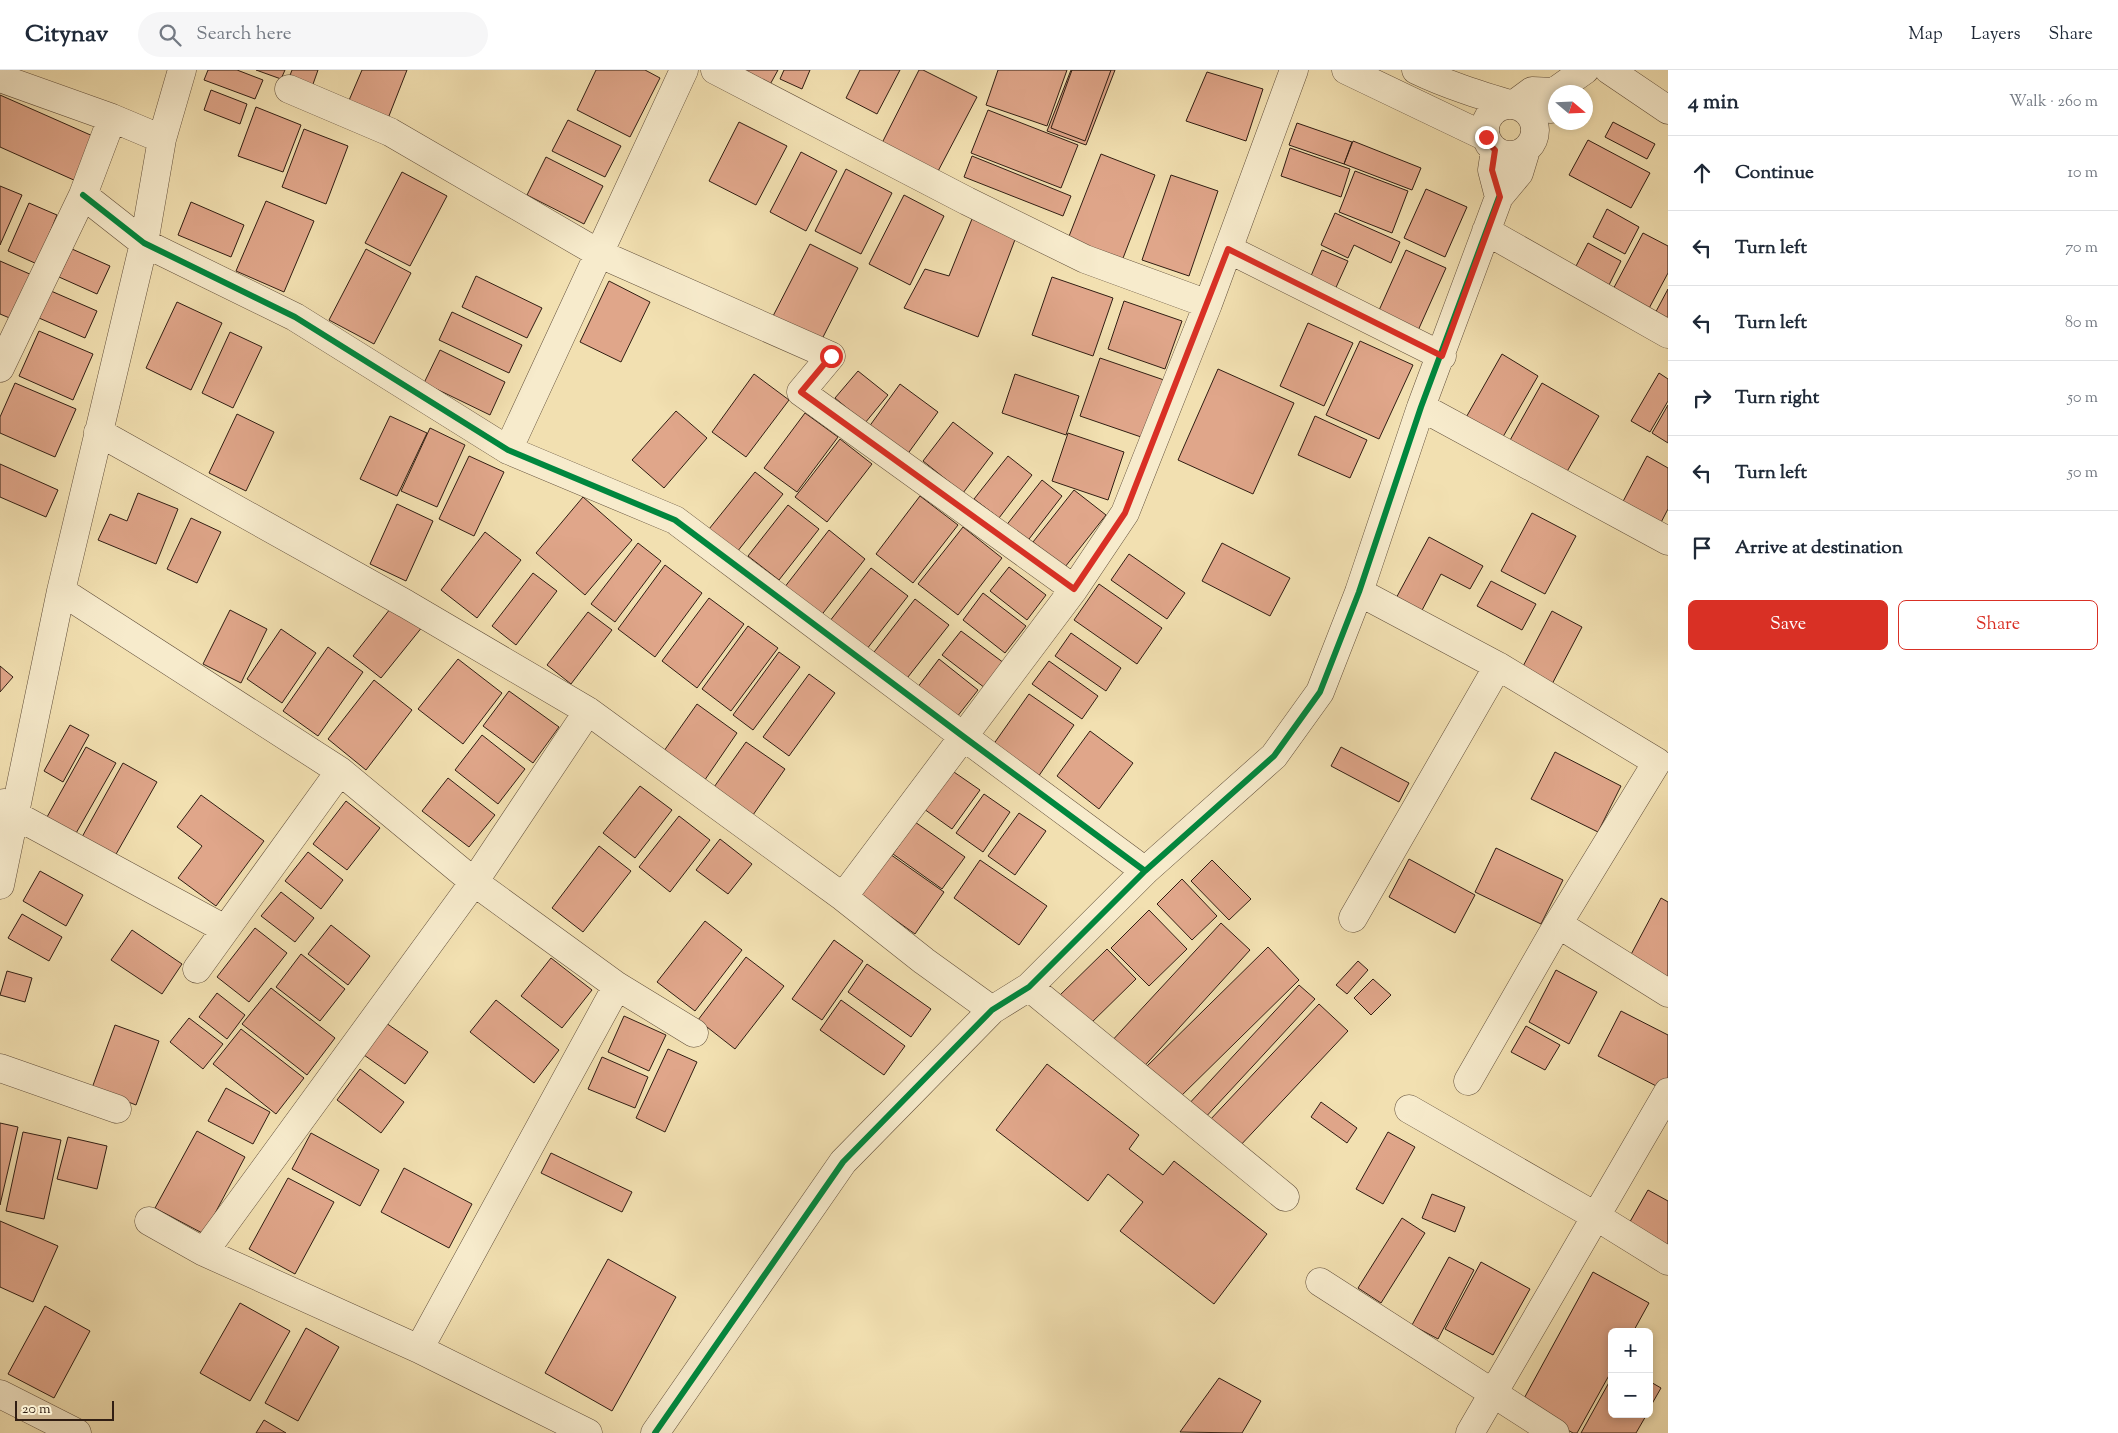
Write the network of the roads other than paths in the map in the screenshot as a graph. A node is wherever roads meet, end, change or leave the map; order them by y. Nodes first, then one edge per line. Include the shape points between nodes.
1 (182, 70) edge
2 (684, 70) edge
3 (715, 70) edge
4 (1294, 70) edge
5 (1346, 70) edge
6 (1416, 70) edge
7 (1586, 70) edge
8 (1609, 70) edge
9 (0, 78) edge
10 (1564, 85) edge
11 (289, 89) dead end
12 (1548, 92) edge
13 (1513, 104) junction
14 (1668, 110) edge
15 (1548, 116) edge
16 (112, 118) junction
17 (1530, 138) junction
18 (162, 140) junction
19 (1491, 144) junction
20 (83, 195) junction
21 (1500, 197) junction
22 (1486, 232) junction
23 (144, 243) junction
24 (1228, 249) junction
25 (600, 254) junction
26 (1208, 304) junction
27 (1668, 334) edge
28 (1442, 356) junction
29 (0, 368) edge
30 (1421, 407) junction
31 (98, 432) junction
32 (508, 450) junction
33 (1668, 541) edge
34 (1074, 589) junction
35 (61, 591) junction
36 (1359, 592) junction
37 (1498, 666) junction
38 (588, 710) junction
39 (964, 737) junction
40 (1664, 758) edge
41 (340, 771) junction
42 (7, 807) edge
43 (1145, 871) junction
44 (474, 882) junction
45 (0, 885) edge
46 (843, 897) junction
47 (1353, 918) dead end
48 (1558, 924) junction
49 (225, 930) junction
50 (197, 969) dead end
51 (617, 986) junction
52 (1029, 987) junction
53 (1668, 993) edge
54 (992, 1010) junction
55 (694, 1033) dead end
56 (0, 1068) edge
57 (1468, 1081) dead end
58 (1668, 1092) edge
59 (117, 1109) dead end
60 (1409, 1109) dead end
61 (1285, 1197) dead end
62 (1597, 1217) junction
63 (149, 1221) dead end
64 (204, 1252) junction
65 (1668, 1261) edge
66 (1320, 1282) dead end
67 (419, 1349) junction
68 (0, 1394) edge
69 (1493, 1394) junction
70 (77, 1433) edge
71 (588, 1433) edge
72 (655, 1433) edge
73 (1470, 1433) edge
74 (1556, 1433) edge

1 - 18 street
2 - 25 street
3 - 26 street via 1085,259
4 - 24 street
5 - 19 street via 1460,123
6 - 13 street via 1479,95
7 - 10 street
8 - 14 street
9 - 16 street
11 - 25 street via 390,132
12 - 13 street via 1532,91
13 - 17 street via 1528,112
13 - 19 street via 1490,113 1485,129
15 - 17 street
16 - 18 street
16 - 20 street
17 - 19 street via 1510,155
17 - 21 street via 1519,173
18 - 23 street
19 - 21 street via 1492,170
20 - 23 street
20 - 29 street
21 - 22 street
22 - 27 street
22 - 28 street
23 - 31 street
23 - 32 street via 295,317
24 - 26 street
24 - 28 street
25 - 32 street
25 - 34 street via 831,356 801,392
26 - 34 street via 1125,513
28 - 30 street
30 - 33 street
30 - 36 street
31 - 35 street
31 - 38 street
32 - 39 street via 675,520
34 - 39 street
35 - 41 street
35 - 42 street
36 - 37 street
36 - 43 street via 1320,692 1274,756
37 - 40 street
37 - 47 street
38 - 44 street
38 - 46 street
39 - 43 street
39 - 46 street
40 - 48 street
41 - 44 street
41 - 49 street
42 - 45 street
42 - 49 street
43 - 52 street
44 - 51 street
44 - 64 street
46 - 54 street via 924,962
48 - 53 street
48 - 57 street
49 - 50 street
51 - 55 street
51 - 67 street
52 - 54 street
52 - 61 street
54 - 72 street via 843,1162
56 - 59 street
58 - 62 street
60 - 62 street
62 - 65 street
62 - 69 street
63 - 64 street
64 - 67 street
66 - 69 street
67 - 71 street
68 - 70 street
69 - 73 street
69 - 74 street

